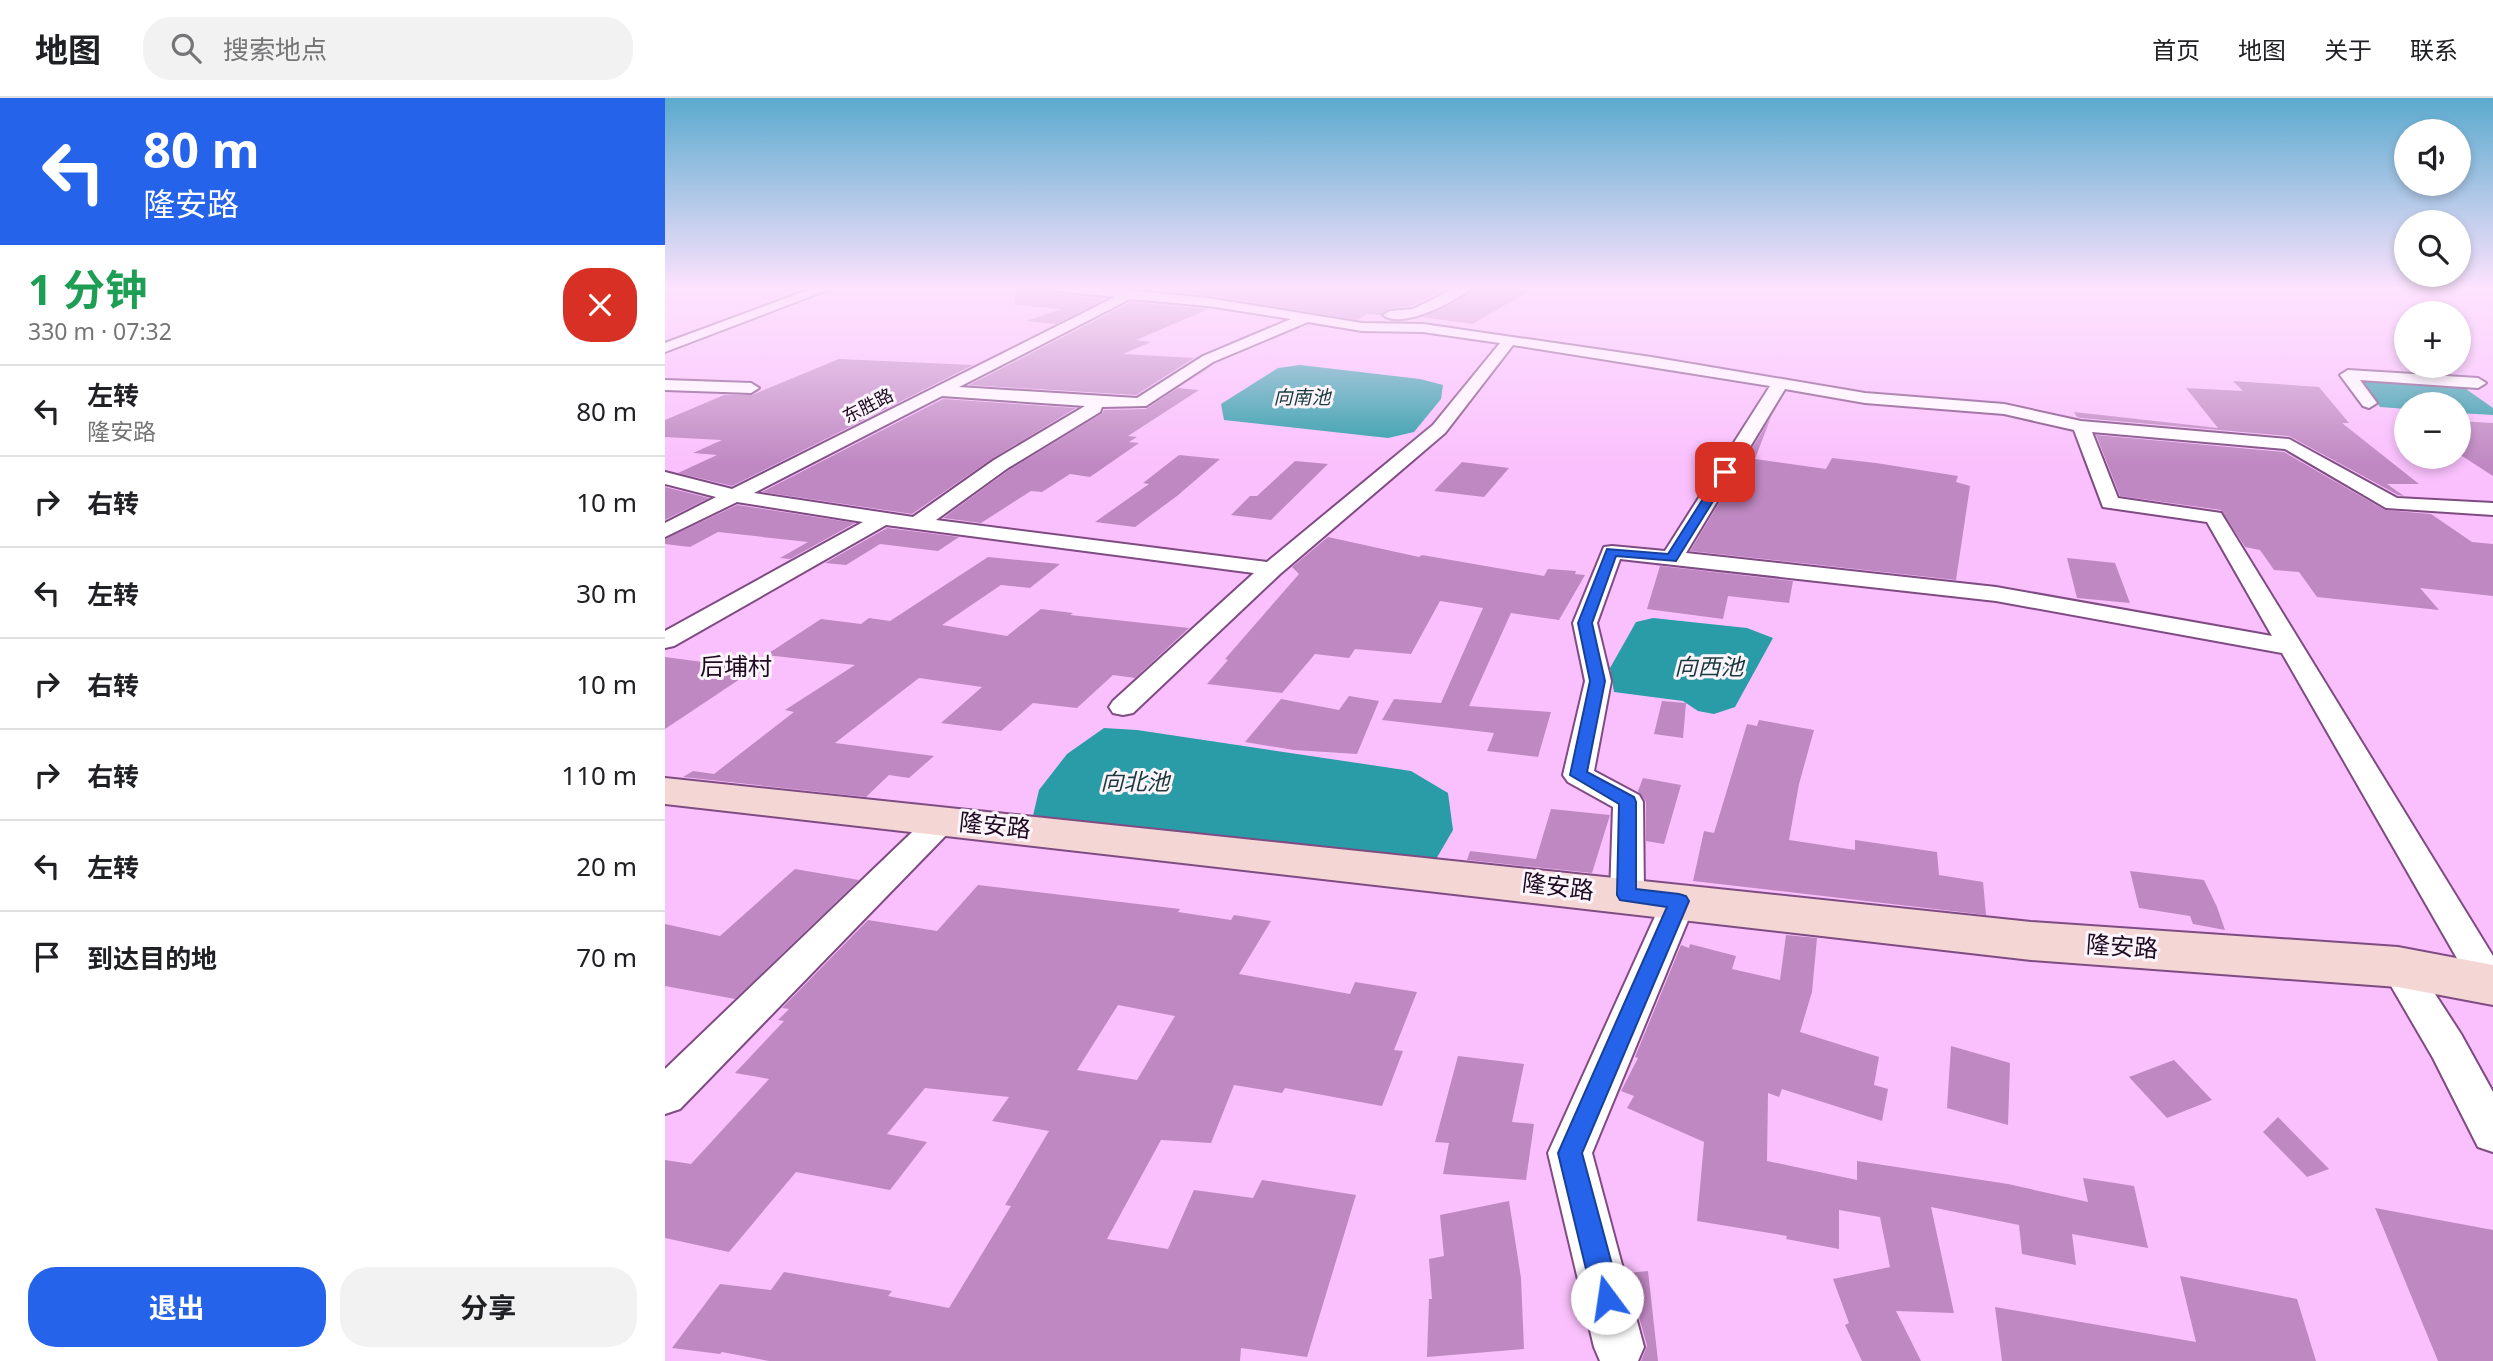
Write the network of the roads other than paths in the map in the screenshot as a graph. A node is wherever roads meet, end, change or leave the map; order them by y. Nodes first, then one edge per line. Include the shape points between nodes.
1 (1027, 346) edge
2 (1239, 346) edge
3 (1505, 346) edge
4 (1552, 346) edge
5 (2486, 381) edge
6 (665, 385) edge
7 (1779, 385) junction
8 (751, 388) dead end
9 (940, 391) junction
10 (2493, 392) edge
11 (1095, 402) junction
12 (2369, 403) dead end
13 (2081, 426) junction
14 (665, 478) edge
15 (734, 496) junction
16 (2493, 509) edge
17 (884, 519) junction
18 (917, 524) junction
19 (665, 531) edge
20 (1672, 558) junction
21 (1272, 569) junction
22 (665, 641) edge
23 (2291, 647) junction
24 (1123, 706) dead end
25 (665, 791) edge
26 (942, 821) junction
27 (1627, 895) junction
28 (1679, 901) junction
29 (2398, 967) junction
30 (2492, 985) edge
31 (665, 1096) edge
32 (2493, 1133) edge
33 (1619, 1347) dead end

1 - 9 street, 东胜路
2 - 11 street via 1208,359 1140,403
3 - 21 street via 1439,429
4 - 7 street
5 - 10 street
5 - 12 street via 2349,375
6 - 8 street
7 - 13 street via 1865,398 2004,409
7 - 20 street
9 - 11 street
9 - 15 street, 东胜路
11 - 18 street via 1094,408 1001,464
13 - 16 street via 2289,443 2393,504
13 - 23 street via 2110,503 2214,517
14 - 15 street
15 - 17 street
15 - 19 street, 东胜路
17 - 18 street
17 - 22 street
18 - 21 street
20 - 23 street via 1996,594
20 - 27 street via 1612,552 1585,623 1598,681 1578,775 1628,802
21 - 24 street
23 - 30 street
25 - 26 street, 隆安路
26 - 27 street, 隆安路
26 - 31 street
27 - 28 street, 隆安路
28 - 29 street, 隆安路 via 2031,941
28 - 33 street via 1570,1153
29 - 30 street, 隆安路
29 - 32 street

